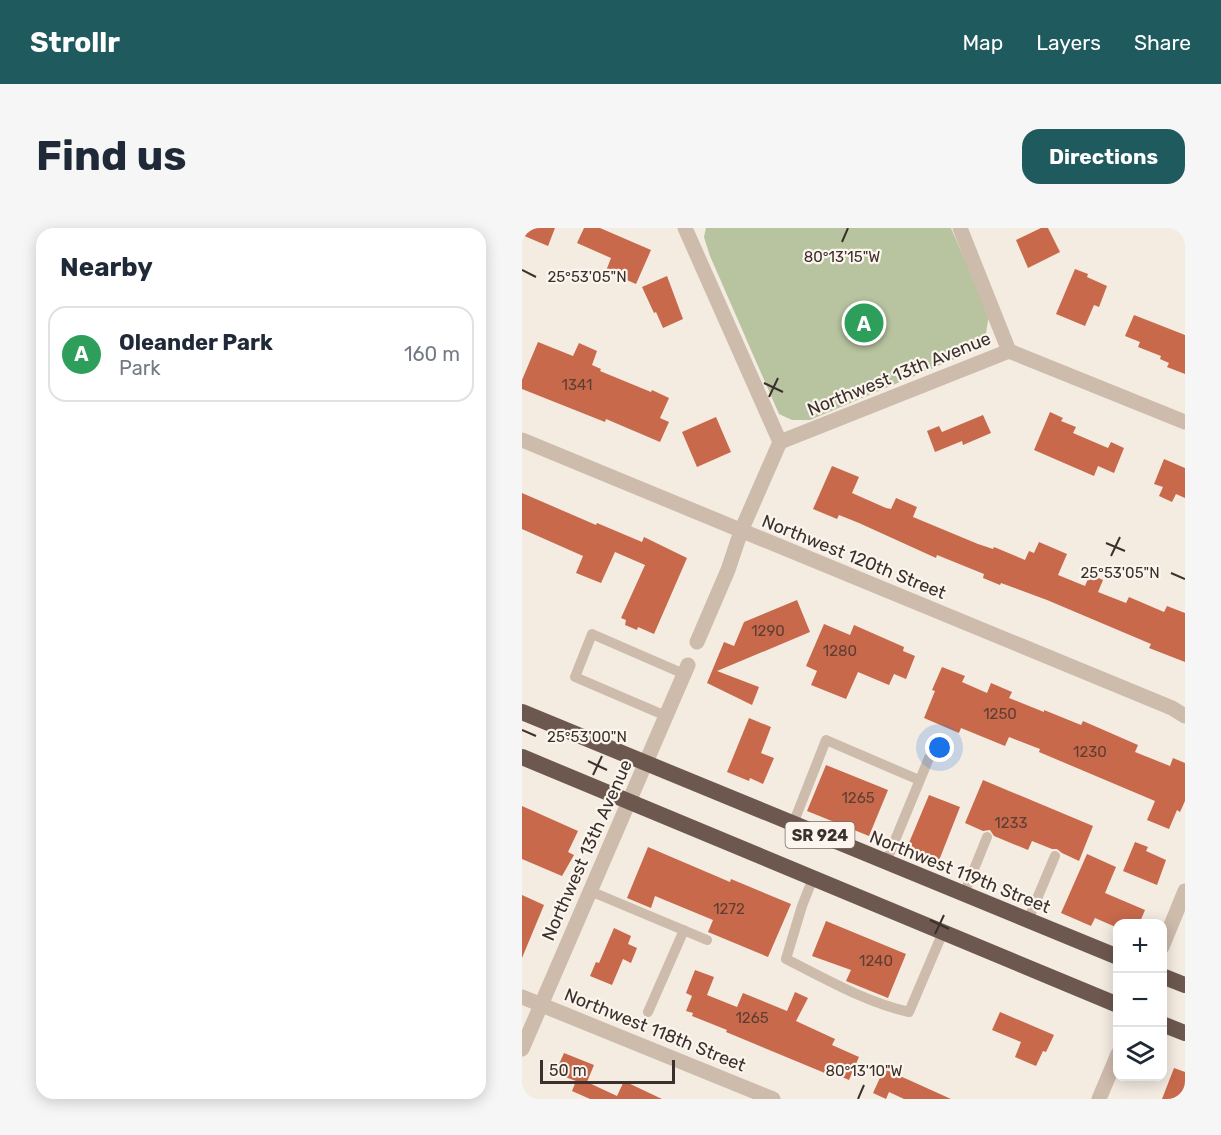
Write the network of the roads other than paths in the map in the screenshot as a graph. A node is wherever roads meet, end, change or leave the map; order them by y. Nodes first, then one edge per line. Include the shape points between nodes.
1 (686, 228) edge
2 (960, 228) edge
3 (1009, 351) junction
4 (1185, 422) edge
5 (522, 440) edge
6 (780, 442) junction
7 (741, 531) junction
8 (697, 642) dead end
9 (686, 670) joint
10 (522, 712) edge
11 (1181, 712) edge
12 (666, 716) junction
13 (522, 757) edge
14 (928, 758) dead end
15 (646, 764) junction
16 (919, 780) junction
17 (628, 801) junction
18 (793, 824) junction
19 (987, 837) dead end
20 (1056, 856) dead end
21 (886, 862) junction
22 (813, 878) junction
23 (590, 891) junction
24 (1185, 891) edge
25 (964, 894) junction
26 (1028, 920) junction
27 (684, 930) junction
28 (943, 932) junction
29 (1167, 935) edge
30 (707, 940) dead end
31 (1113, 955) edge
32 (1167, 978) edge
33 (1185, 985) edge
34 (522, 997) edge
35 (1113, 1003) edge
36 (541, 1004) junction
37 (648, 1012) dead end
38 (1167, 1026) edge
39 (1185, 1033) edge
40 (522, 1049) edge
41 (1113, 1066) edge
42 (773, 1099) edge
43 (1099, 1099) edge

1 - 6 street
2 - 3 street, Northwest 13th Avenue
3 - 4 street
3 - 6 street, Northwest 13th Avenue
5 - 7 street, Northwest 120th Street
6 - 7 street
7 - 8 street
7 - 11 street, Northwest 120th Street
9 - 12 street, Northwest 13th Avenue
9 - 12 lane via 592,634 575,677
10 - 15 highway, Northwest 119th Street / SR 924
12 - 15 street, Northwest 13th Avenue
13 - 17 highway, SR 924
14 - 16 lane
15 - 17 street, Northwest 13th Avenue
15 - 18 highway, Northwest 119th Street / SR 924
16 - 18 lane via 826,740
16 - 21 lane
17 - 22 highway, SR 924
17 - 23 street, Northwest 13th Avenue
18 - 21 highway, Northwest 119th Street / SR 924
19 - 25 lane
20 - 26 lane
21 - 25 highway, Northwest 119th Street / SR 924
22 - 28 highway, SR 924
22 - 28 lane via 786,959 887,1007 909,1012
23 - 27 lane
23 - 36 street, Northwest 13th Avenue
24 - 29 street
25 - 26 highway, Northwest 119th Street / SR 924
26 - 31 highway, Northwest 119th Street / SR 924
27 - 30 lane
27 - 37 lane
28 - 35 highway, SR 924
32 - 33 highway
34 - 36 street, Northwest 118th Street
36 - 40 street, Northwest 13th Avenue
36 - 42 street, Northwest 118th Street
38 - 39 highway
41 - 43 street

